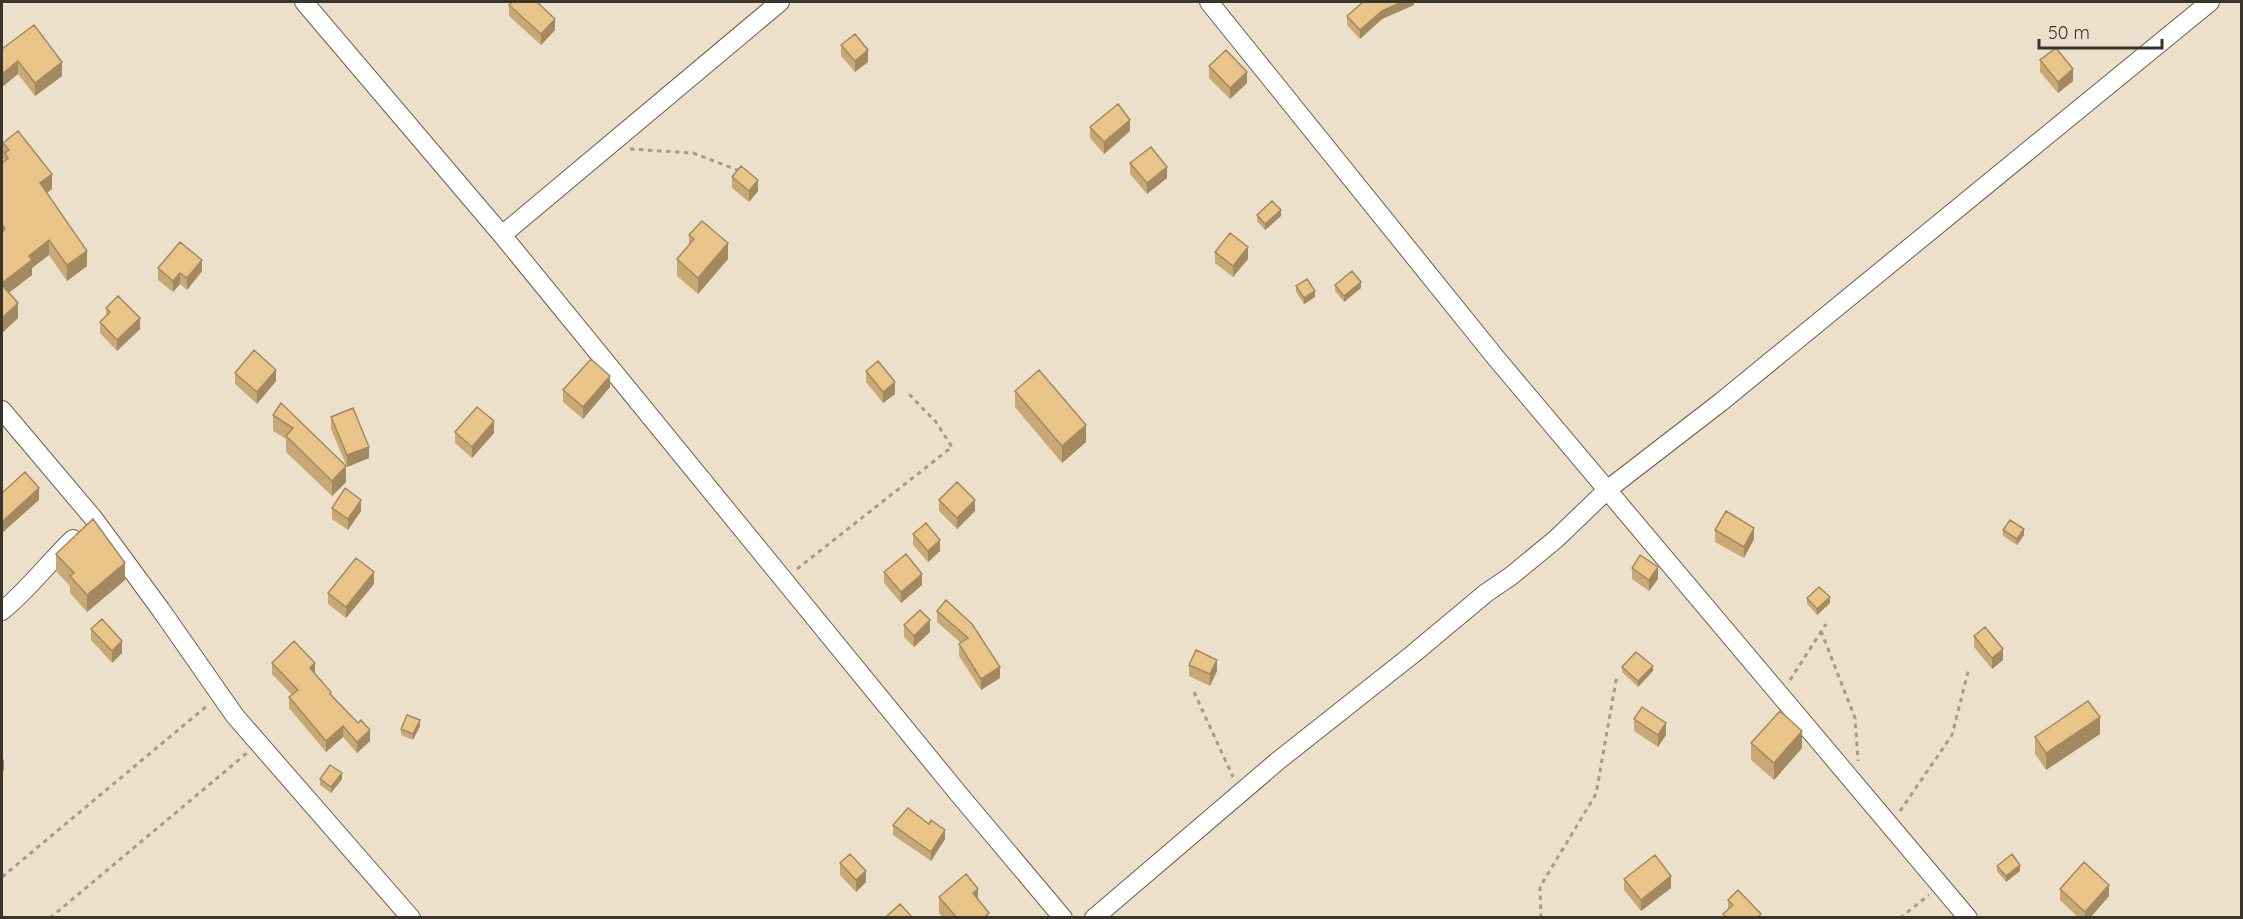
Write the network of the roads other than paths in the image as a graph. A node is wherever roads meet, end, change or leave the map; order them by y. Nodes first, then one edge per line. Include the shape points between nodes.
1 (304, 2) edge
2 (780, 2) edge
3 (1209, 2) edge
4 (2210, 2) edge
5 (502, 235) junction
6 (2, 410) edge
7 (1607, 490) junction
8 (94, 519) junction
9 (2, 611) edge
10 (411, 918) edge
11 (1063, 918) edge
12 (1094, 918) edge
13 (1968, 918) edge

1 - 5 street
2 - 5 street
3 - 7 street
4 - 7 street via 1721,402
5 - 11 street
6 - 8 street
7 - 12 street via 1556,539 1240,793
7 - 13 street
8 - 9 street
8 - 10 street via 219,696

